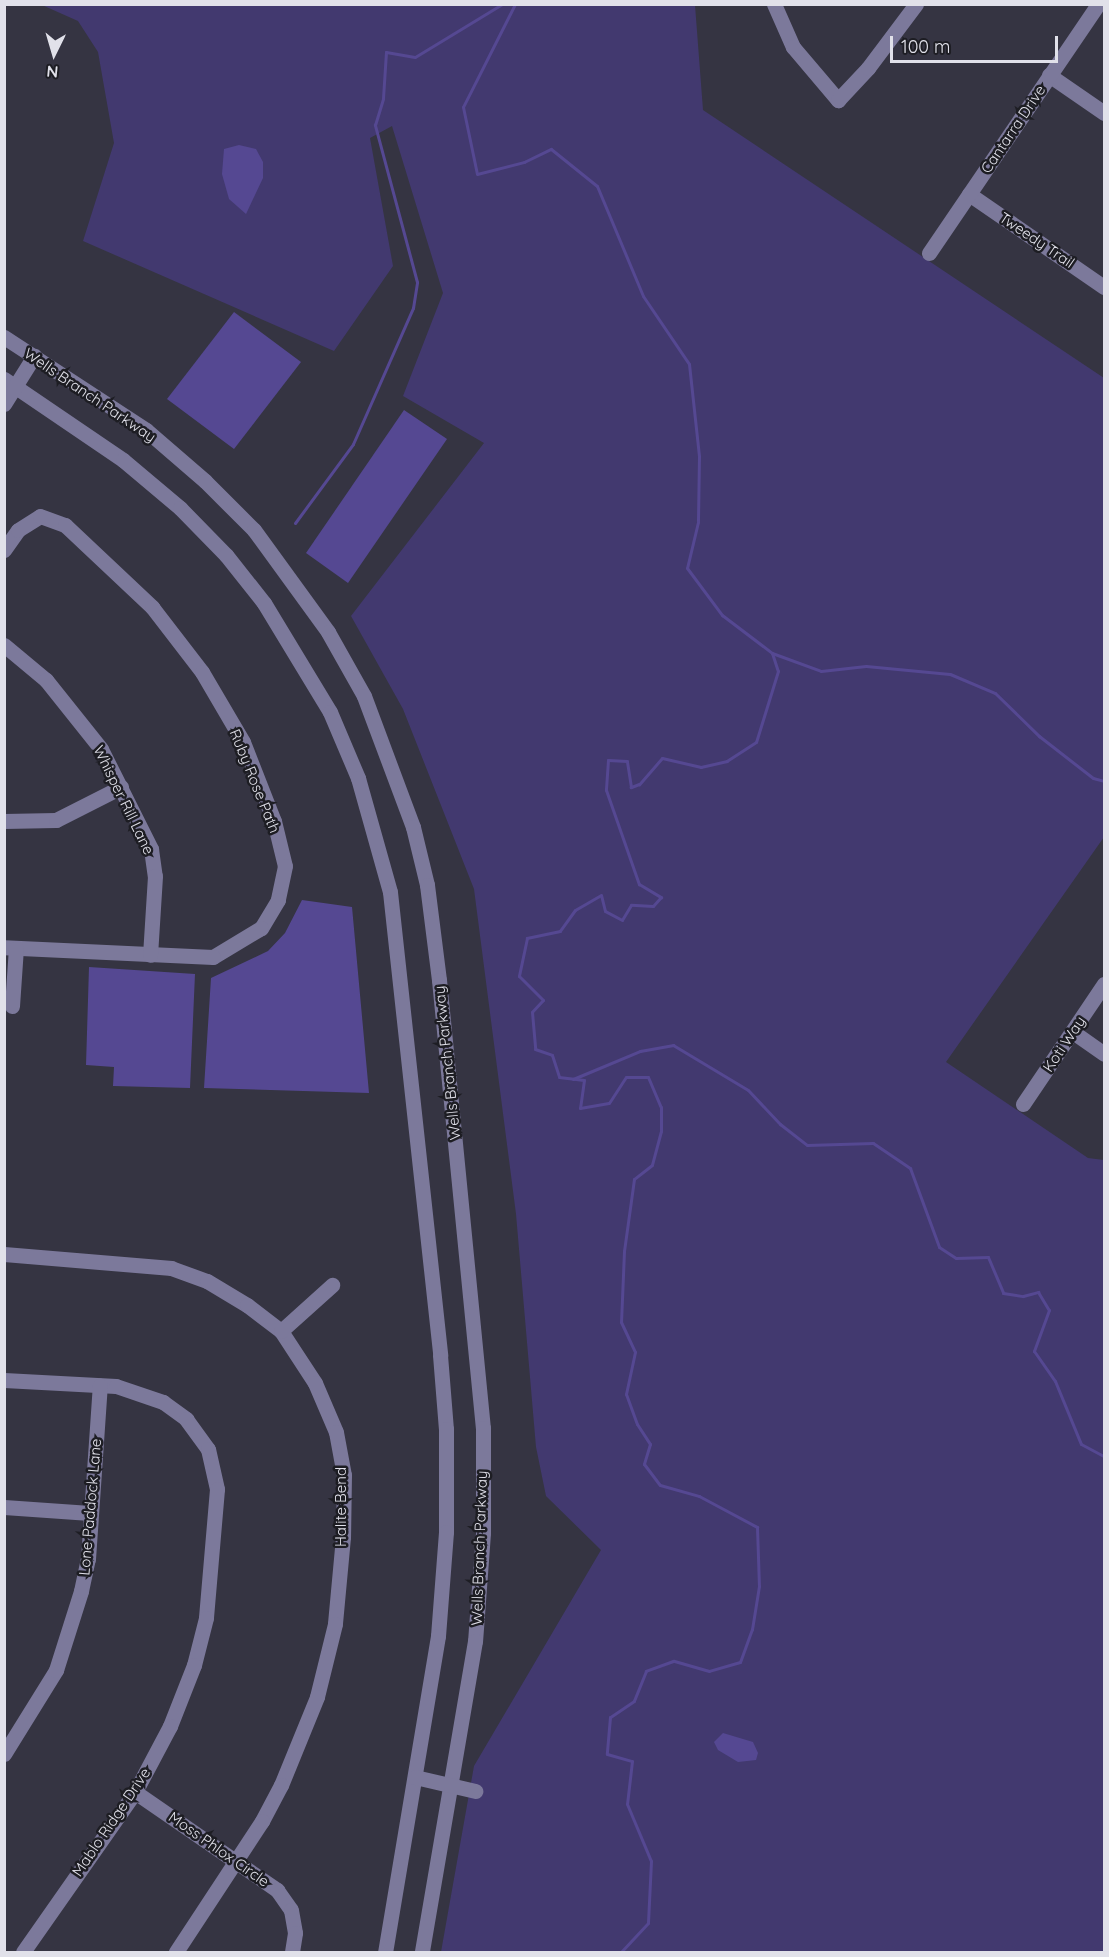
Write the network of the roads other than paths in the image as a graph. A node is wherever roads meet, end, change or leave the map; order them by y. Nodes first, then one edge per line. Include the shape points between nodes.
1 (774, 4) edge
2 (916, 4) edge
3 (1098, 4) edge
4 (1049, 75) junction
5 (1104, 113) edge
6 (969, 194) junction
7 (929, 253) dead end
8 (1104, 287) edge
9 (4, 337) edge
10 (34, 356) junction
11 (10, 383) edge
12 (4, 404) edge
13 (4, 550) edge
14 (4, 645) edge
15 (121, 787) junction
16 (4, 821) edge
17 (10, 948) edge
18 (150, 955) junction
19 (1104, 984) edge
20 (12, 1006) dead end
21 (1073, 1032) junction
22 (1104, 1054) edge
23 (1023, 1104) dead end
24 (4, 1254) edge
25 (332, 1285) dead end
26 (281, 1331) junction
27 (4, 1380) edge
28 (100, 1385) junction
29 (4, 1507) edge
30 (90, 1513) junction
31 (4, 1754) edge
32 (415, 1778) junction
33 (452, 1786) junction
34 (475, 1791) dead end
35 (135, 1792) junction
36 (238, 1860) junction
37 (22, 1953) edge
38 (176, 1953) edge
39 (292, 1953) edge
40 (385, 1953) edge
41 (422, 1953) edge

1 - 2 street via 793,47 838,100 868,68
3 - 4 street, Cantarra Drive
4 - 5 street
4 - 6 street, Cantarra Drive
6 - 7 street, Cantarra Drive
6 - 8 street, Tweedy Trail
9 - 10 street, Wells Branch Parkway
10 - 11 street
10 - 33 street, Wells Branch Parkway via 146,430 254,530 328,632 364,696 413,827 427,885 439,980 483,1428 483,1533 475,1641
11 - 12 street
11 - 32 street via 123,460 180,508 226,555 297,651 330,712 377,837 390,892 402,984 446,1429 446,1532 438,1636
13 - 18 street, Ruby Rose Path via 18,530 40,516 65,525 152,607 202,672 243,742 274,821 285,866 278,900 261,928 213,957
14 - 15 street, Whisper Rill Lane via 46,680 76,715
15 - 16 street via 56,820
15 - 18 street, Whisper Rill Lane via 154,863
17 - 18 street, Ruby Rose Path
17 - 20 street
19 - 21 street, Koti Way
21 - 22 street
21 - 23 street, Koti Way
24 - 26 street, Halite Bend via 171,1268 217,1287
25 - 26 street
26 - 36 street, Halite Bend via 315,1383 336,1432 344,1475 343,1538 335,1624 317,1697 281,1785
27 - 28 street, Mablo Ridge Drive
28 - 30 street, Lone Paddock Lane
28 - 35 street, Mablo Ridge Drive via 149,1395 186,1419 208,1449 217,1489 210,1592 201,1642 170,1726
29 - 30 street
30 - 31 street, Lone Paddock Lane via 88,1559 65,1649
32 - 33 street
32 - 40 street
33 - 34 street
33 - 41 street, Wells Branch Parkway
35 - 36 street, Moss Phlox Circle
35 - 37 street, Mablo Ridge Drive
36 - 38 street, Halite Bend
36 - 39 street, Moss Phlox Circle via 277,1890 291,1910 295,1933

